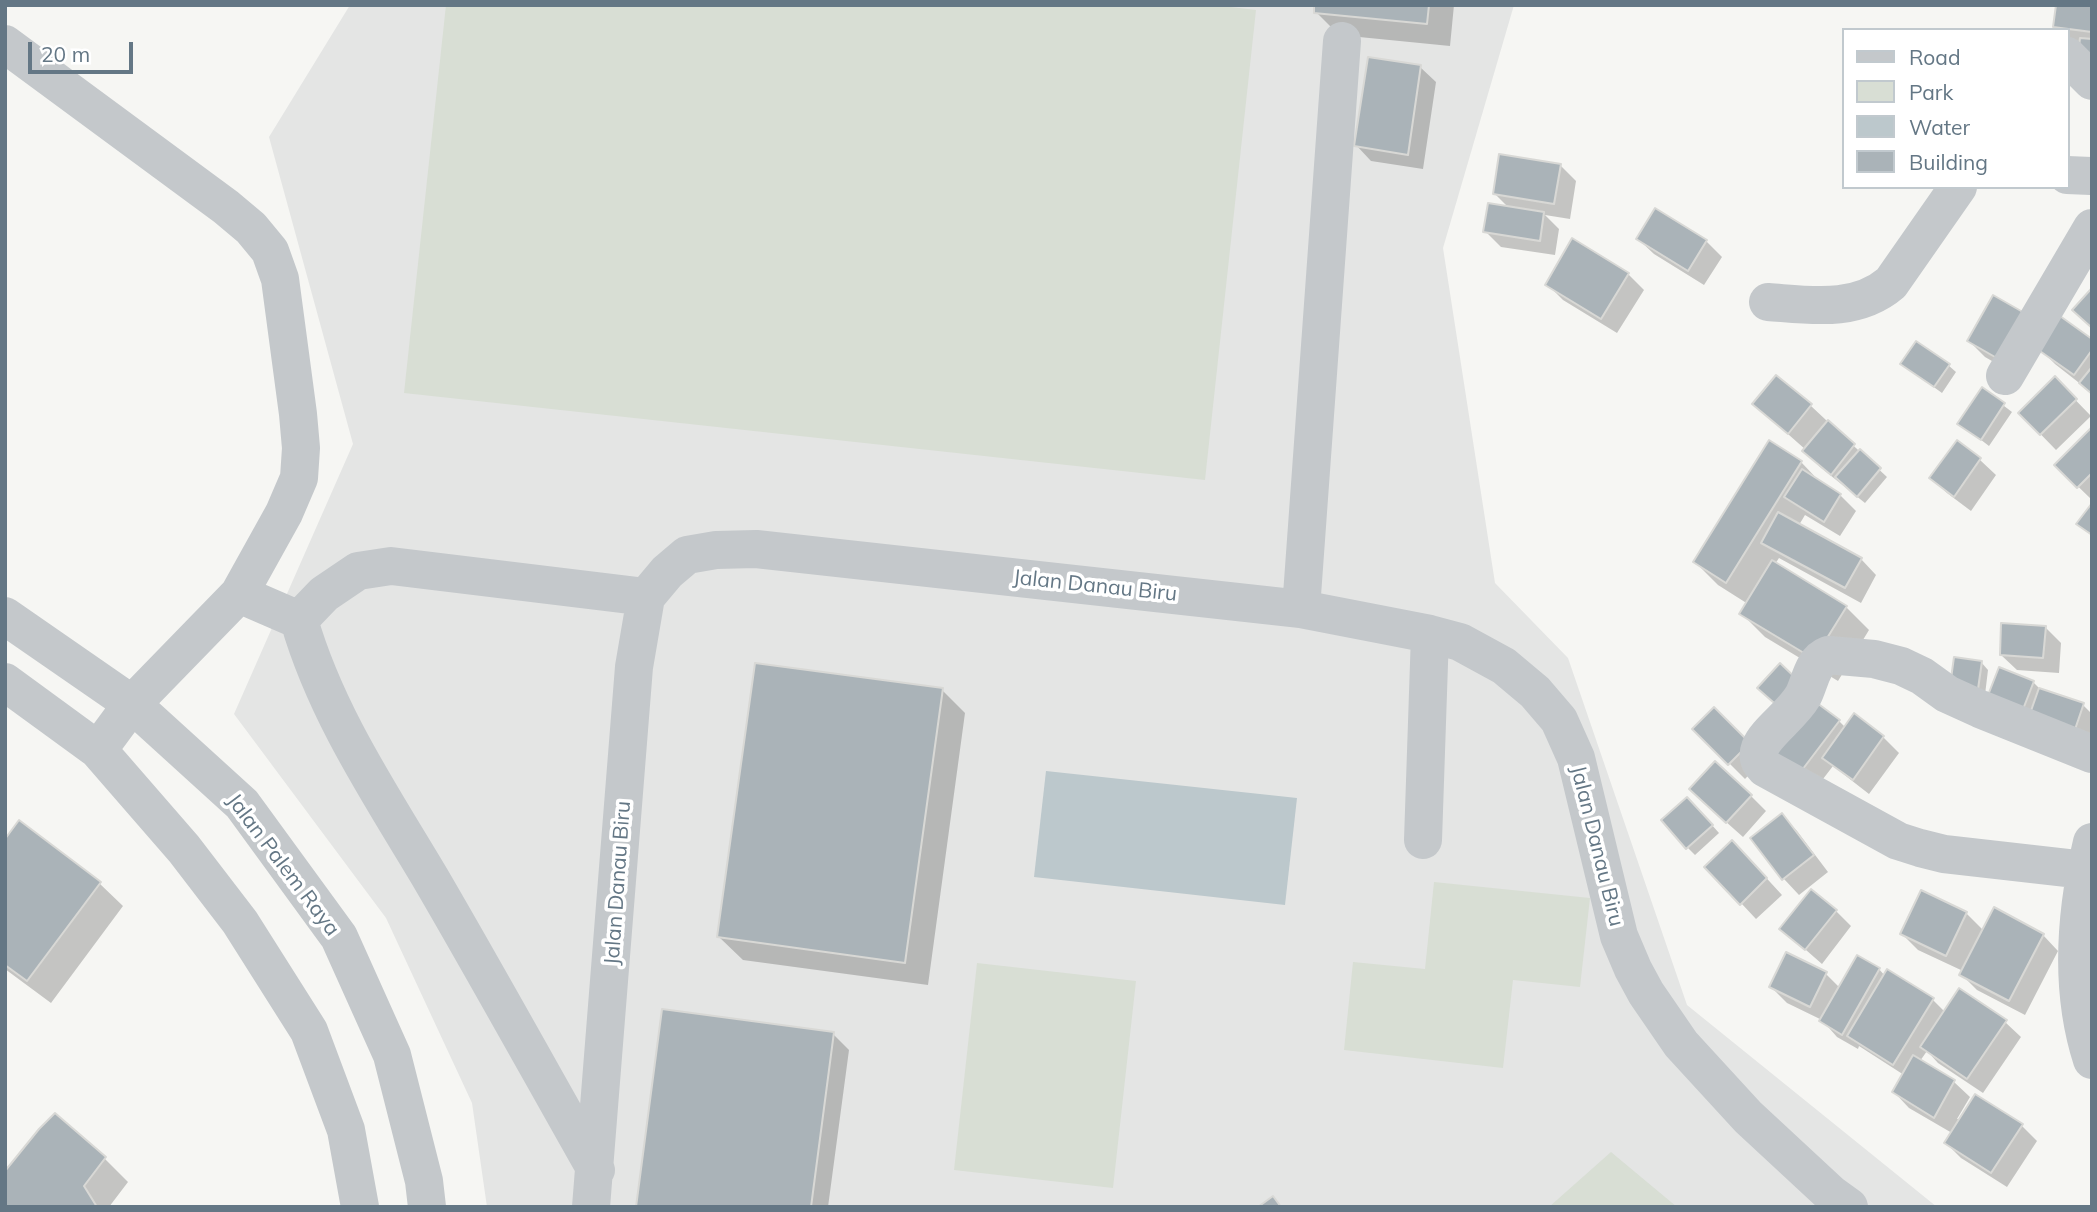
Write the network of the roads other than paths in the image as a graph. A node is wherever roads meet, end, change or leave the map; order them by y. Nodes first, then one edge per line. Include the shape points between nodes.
1 (1342, 41) dead end
2 (5, 44) edge
3 (2069, 58) edge
4 (2092, 81) edge
5 (2069, 175) edge
6 (2092, 176) edge
7 (1957, 189) edge
8 (2092, 228) edge
9 (1768, 302) dead end
10 (2005, 376) dead end
11 (239, 594) junction
12 (646, 597) junction
13 (1301, 609) junction
14 (5, 616) edge
15 (299, 620) junction
16 (1430, 634) junction
17 (5, 682) edge
18 (132, 704) junction
19 (98, 750) junction
20 (2092, 754) edge
21 (1423, 840) dead end
22 (2089, 856) edge
23 (2092, 1060) edge
24 (596, 1170) junction
25 (360, 1207) edge
26 (427, 1207) edge
27 (592, 1207) edge
28 (1849, 1207) edge

1 - 13 street
2 - 11 street via 226,207 270,251 280,279 298,415 299,478 285,513
3 - 4 street
5 - 6 street
7 - 9 street via 1885,289 1835,306
8 - 10 street
11 - 15 street
11 - 18 street
12 - 13 street, Jalan Danau Biru via 687,555 756,549
12 - 15 street via 391,566 358,571 324,594
12 - 24 street, Jalan Danau Biru via 634,667
13 - 16 street, Jalan Danau Biru
14 - 18 street, Jalan Palem Raya
15 - 24 street via 337,720
16 - 21 street
16 - 28 street, Jalan Danau Biru via 1460,642 1504,666 1559,720 1576,758 1619,936 1646,993 1681,1044 1748,1117
17 - 19 street
18 - 19 street
18 - 26 street, Jalan Palem Raya via 242,804 339,937 392,1055
19 - 25 street via 232,912 309,1031 346,1130
20 - 22 street via 1947,694 1901,666 1828,655 1818,662 1803,696 1765,739 1758,755 1765,768 1898,841 1944,854
22 - 23 street via 2076,955 2081,1021
24 - 27 street, Jalan Danau Biru

